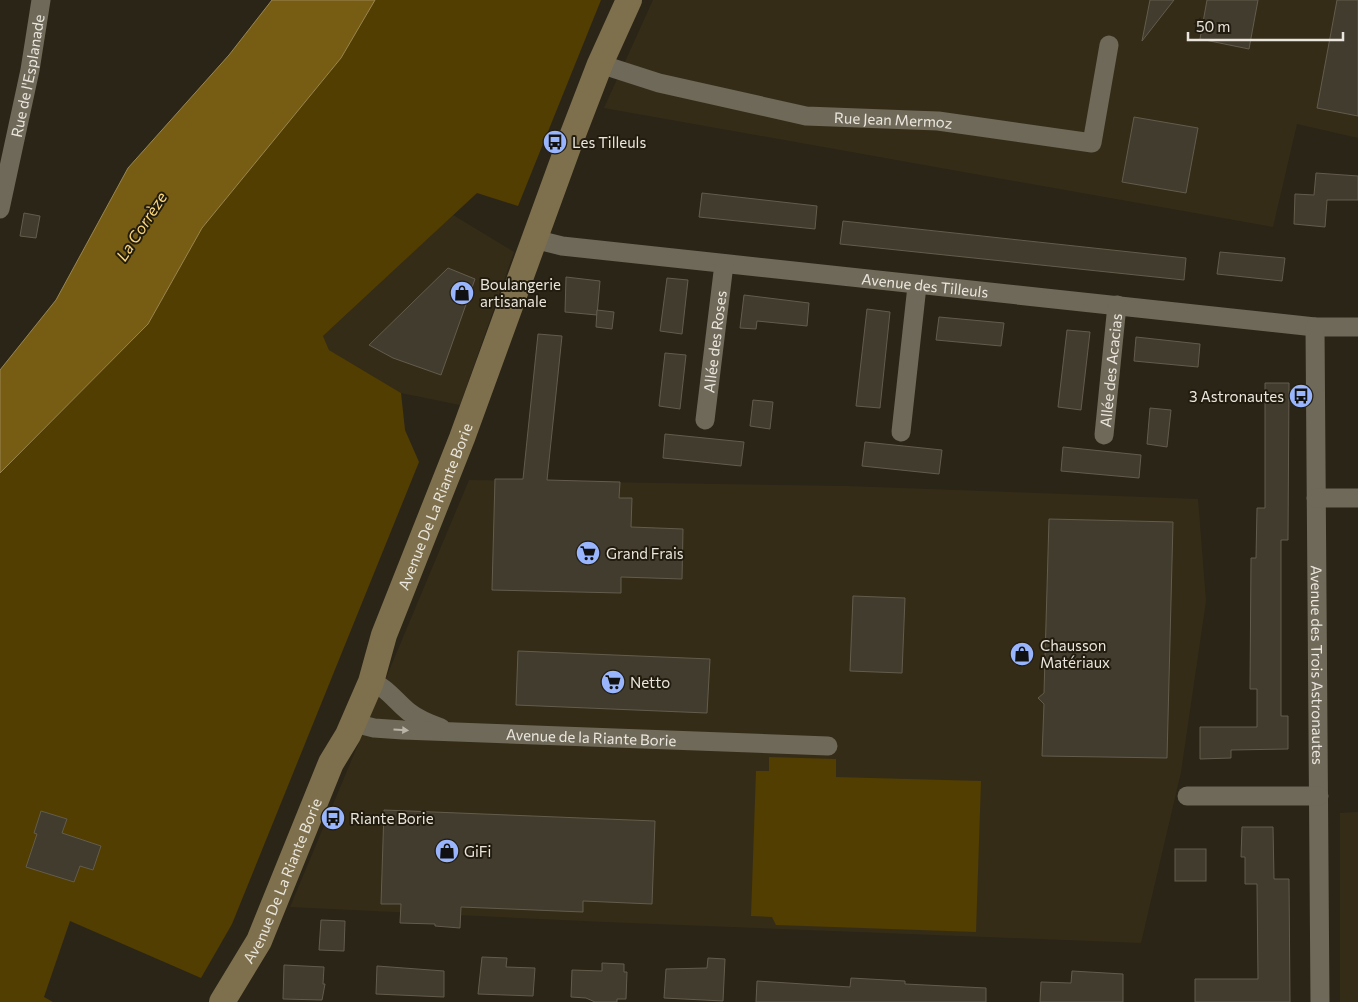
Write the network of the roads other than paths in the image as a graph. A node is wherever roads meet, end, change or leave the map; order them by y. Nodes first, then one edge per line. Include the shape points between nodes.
1 (41, 0) edge
2 (629, 0) edge
3 (620, 12) edge
4 (1109, 46) dead end
5 (600, 64) junction
6 (0, 209) edge
7 (534, 239) junction
8 (724, 264) junction
9 (917, 286) junction
10 (1118, 305) junction
11 (1315, 327) junction
12 (1358, 327) edge
13 (705, 420) dead end
14 (901, 432) dead end
15 (1104, 436) dead end
16 (1316, 498) junction
17 (1358, 498) edge
18 (372, 682) junction
19 (354, 723) junction
20 (449, 731) junction
21 (828, 746) dead end
22 (1187, 796) dead end
23 (1319, 796) junction
24 (222, 1002) edge
25 (1320, 1002) edge

1 - 6 street, Rue de l'Esplanade via 30,70
2 - 3 street, Avenue De La Riante Borie
3 - 5 street, Avenue De La Riante Borie
4 - 5 street, Rue Jean Mermoz via 1092,143 938,120 806,116 660,83
5 - 7 street, Avenue De La Riante Borie
7 - 8 street, Avenue des Tilleuls via 562,246
7 - 18 street, Avenue De La Riante Borie via 462,438 384,636
8 - 9 street, Avenue des Tilleuls
8 - 13 street, Allée des Roses
9 - 10 street, Avenue des Tilleuls
9 - 14 street
10 - 11 street, Avenue des Tilleuls
10 - 15 street, Allée des Acacias
11 - 12 street, Avenue des Tilleuls
11 - 16 street, Avenue des Trois Astronautes
16 - 17 street
16 - 23 street, Avenue des Trois Astronautes
18 - 19 street, Avenue De La Riante Borie
18 - 20 street via 425,722
19 -> 20 street, Avenue de la Riante Borie via 374,728
19 - 24 street, Avenue De La Riante Borie via 331,763 258,941
20 - 21 street, Avenue de la Riante Borie
22 - 23 street
23 - 25 street, Avenue des Trois Astronautes

